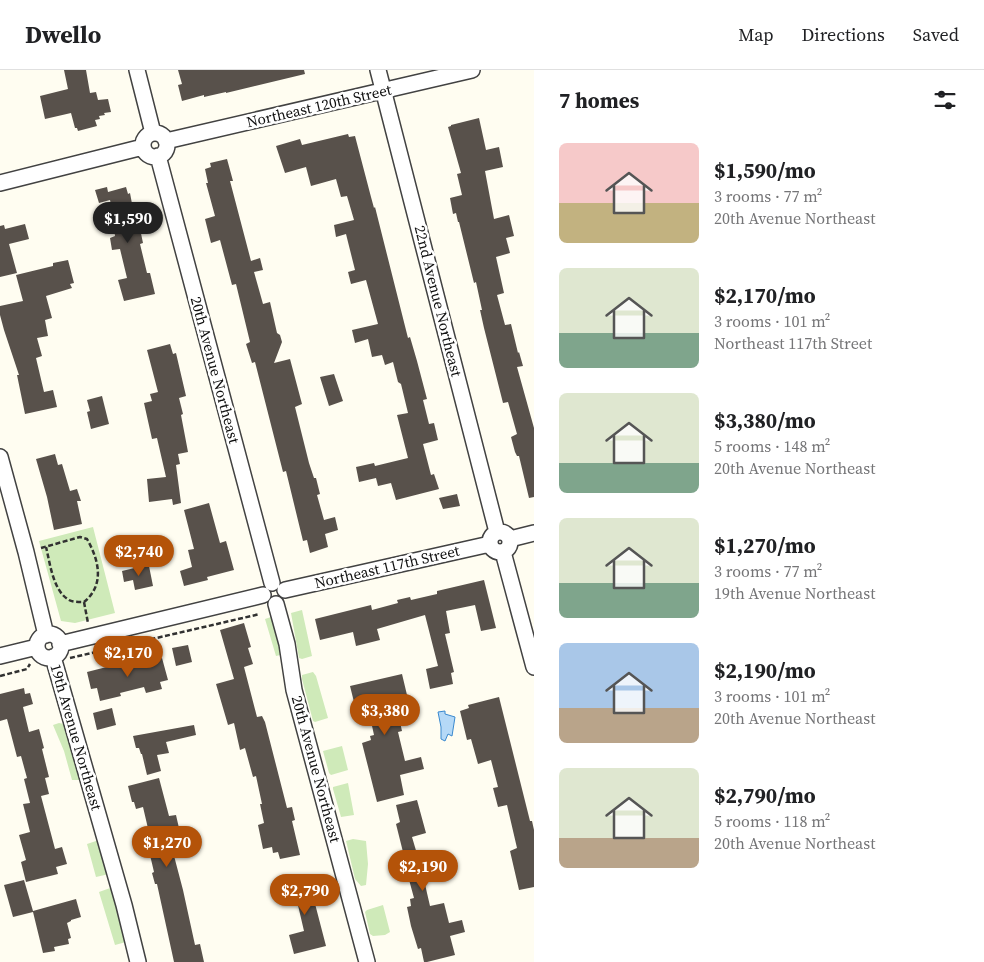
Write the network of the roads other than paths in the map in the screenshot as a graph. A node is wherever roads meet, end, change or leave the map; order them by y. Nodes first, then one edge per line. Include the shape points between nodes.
1 (137, 70) edge
2 (378, 70) edge
3 (472, 70) edge
4 (384, 91) junction
5 (160, 137) junction
6 (143, 147) junction
7 (158, 156) junction
8 (0, 183) edge
9 (0, 457) edge
10 (534, 533) edge
11 (500, 542) junction
12 (278, 586) junction
13 (263, 595) junction
14 (276, 604) junction
15 (42, 641) junction
16 (57, 650) junction
17 (0, 656) edge
18 (534, 667) edge
19 (138, 962) edge
20 (367, 962) edge

1 - 5 street
2 - 4 street, 22nd Avenue Northeast
3 - 4 street, Northeast 120th Street
4 - 5 street, Northeast 120th Street
4 - 11 street, 22nd Avenue Northeast
5 - 6 street via 146,136
5 - 7 street via 166,148
6 - 7 street via 150,156
6 - 8 street
7 - 12 street, 20th Avenue Northeast
9 - 15 street via 26,552
10 - 11 street, Northeast 117th Street
11 - 12 street, Northeast 117th Street
11 - 18 street, 22nd Avenue Northeast
12 - 13 street via 265,587
12 - 14 street via 284,599
13 - 14 street via 268,603
13 - 16 street
14 - 20 street, 20th Avenue Northeast via 287,644 294,690
15 - 16 street via 56,636
15 - 16 street via 38,651 43,656
15 - 17 street
16 - 19 street, 19th Avenue Northeast

